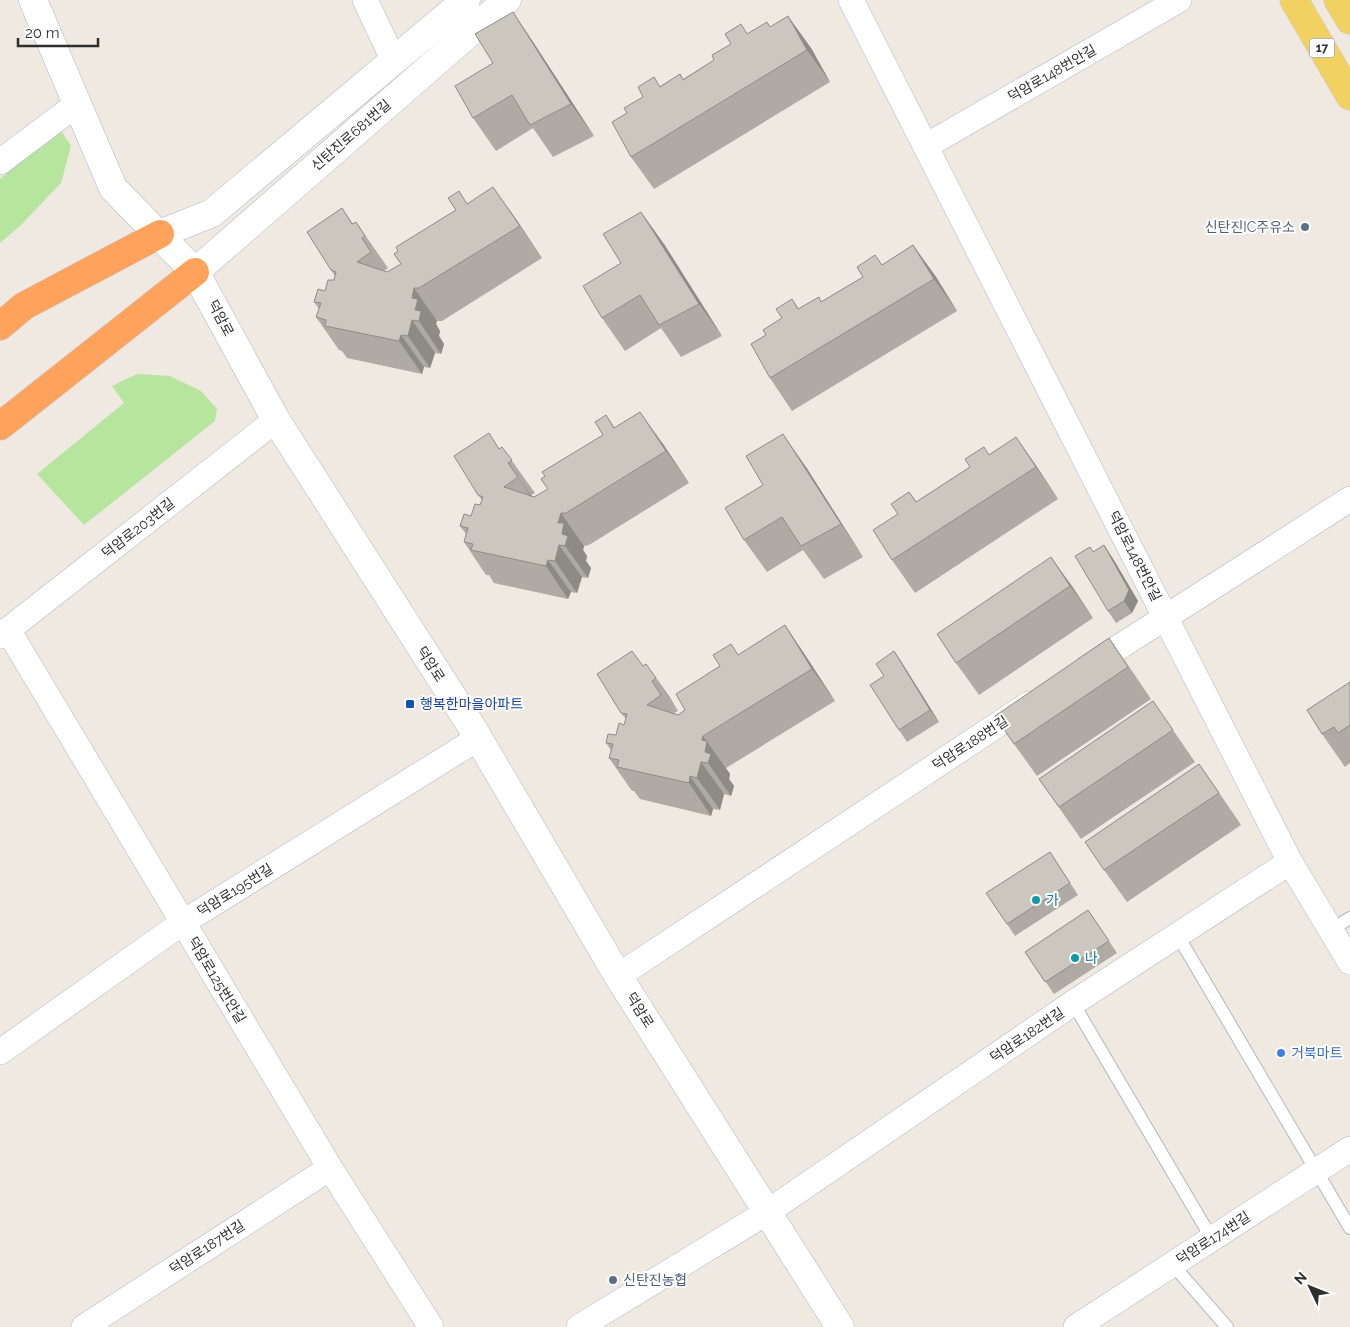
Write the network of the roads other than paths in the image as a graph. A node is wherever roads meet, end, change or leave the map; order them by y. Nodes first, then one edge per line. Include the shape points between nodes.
1 (33, 0) edge
2 (365, 0) edge
3 (466, 0) edge
4 (507, 0) edge
5 (851, 0) edge
6 (1179, 0) edge
7 (1294, 0) edge
8 (1338, 0) edge
9 (1350, 20) edge
10 (394, 61) junction
11 (1350, 96) edge
12 (77, 104) junction
13 (926, 146) junction
14 (0, 162) edge
15 (160, 234) junction
16 (196, 272) junction
17 (0, 326) edge
18 (276, 420) junction
19 (0, 426) edge
20 (1350, 499) edge
21 (1166, 617) junction
22 (4, 633) edge
23 (477, 739) junction
24 (1290, 862) junction
25 (182, 923) junction
26 (1341, 924) edge
27 (1178, 936) junction
28 (1350, 962) edge
29 (618, 976) junction
30 (1073, 1004) junction
31 (0, 1052) edge
32 (1350, 1149) edge
33 (330, 1168) junction
34 (1316, 1171) junction
35 (766, 1213) junction
36 (1350, 1228) edge
37 (1212, 1238) junction
38 (1172, 1264) junction
39 (84, 1327) edge
40 (431, 1327) edge
41 (579, 1327) edge
42 (840, 1327) edge
43 (1076, 1327) edge
44 (1227, 1327) edge

1 - 12 street, 덕암로
2 - 10 street
3 - 10 street, 신탄진로681번길
4 - 16 street, 신탄진로681번길
5 - 13 street, 덕암로148번안길
6 - 13 street, 덕암로148번안길
7 - 11 main road, 17
8 - 9 main road
10 - 15 street, 신탄진로681번길 via 212,213
12 - 14 street
12 - 15 street, 덕암로 via 113,188
13 - 21 street, 덕암로148번안길
15 - 16 street, 덕암로
15 - 17 highway via 24,306
16 - 18 street, 덕암로
16 - 19 highway
18 - 22 street, 덕암로203번길
18 - 23 street, 덕암로
20 - 21 street, 덕암로188번길
21 - 24 street, 덕암로148번안길
21 - 29 street, 덕암로188번길
22 - 25 street, 덕암로125번안길
23 - 25 street, 덕암로195번길
23 - 29 street, 덕암로
24 - 26 street, 덕암로148번안길
24 - 27 street, 덕암로182번길
25 - 31 street, 덕암로195번길
25 - 33 street, 덕암로125번안길
26 - 28 street, 덕암로148번안길
27 - 30 street, 덕암로182번길
27 - 34 lane
29 - 35 street, 덕암로
30 - 35 street, 덕암로182번길
30 - 37 lane
32 - 34 street, 덕암로174번길
33 - 39 street, 덕암로187번길
33 - 40 street, 덕암로125번안길
34 - 36 lane
34 - 37 street, 덕암로174번길
35 - 41 street, 덕암로182번길
35 - 42 street, 덕암로
37 - 38 street, 덕암로174번길
38 - 43 street, 덕암로174번길
38 - 44 lane

